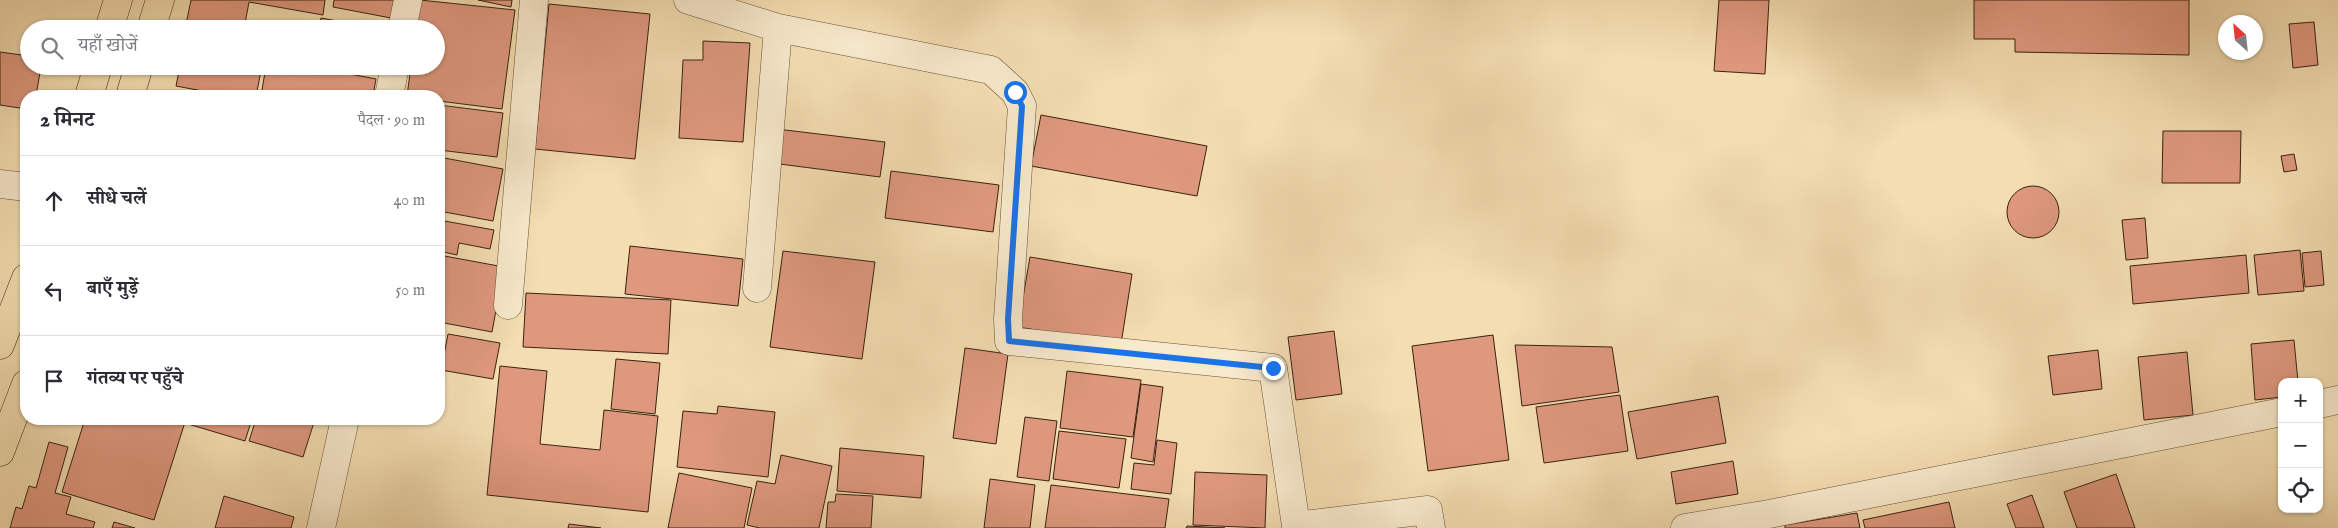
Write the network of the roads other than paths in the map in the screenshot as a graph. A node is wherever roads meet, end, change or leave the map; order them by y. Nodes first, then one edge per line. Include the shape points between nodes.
1 (118, 0) edge
2 (160, 0) edge
3 (408, 0) edge
4 (534, 0) edge
5 (688, 0) edge
6 (112, 20) edge
7 (154, 20) edge
8 (404, 20) edge
9 (778, 28) junction
10 (95, 75) edge
11 (136, 75) edge
12 (393, 75) edge
13 (91, 90) edge
14 (132, 90) edge
15 (390, 90) edge
16 (0, 184) edge
17 (20, 187) edge
18 (757, 288) dead end
19 (20, 293) edge
20 (508, 304) dead end
21 (0, 345) edge
22 (20, 400) edge
23 (2338, 400) edge
24 (2323, 403) edge
25 (2278, 413) edge
26 (344, 425) edge
27 (0, 452) edge
28 (1771, 521) edge
29 (321, 528) edge
30 (1431, 528) edge
31 (1685, 528) edge

1 - 6 main road
2 - 7 main road
3 - 8 street
4 - 20 street
5 - 9 street
9 - 18 street
9 - 30 street via 991,70 1015,92 1022,106 1009,341 1273,368 1296,526 1428,510
10 - 13 main road
11 - 14 main road
12 - 15 street
16 - 17 street
19 - 21 main road
22 - 27 main road
23 - 24 street
25 - 28 street
26 - 29 street
28 - 31 street

